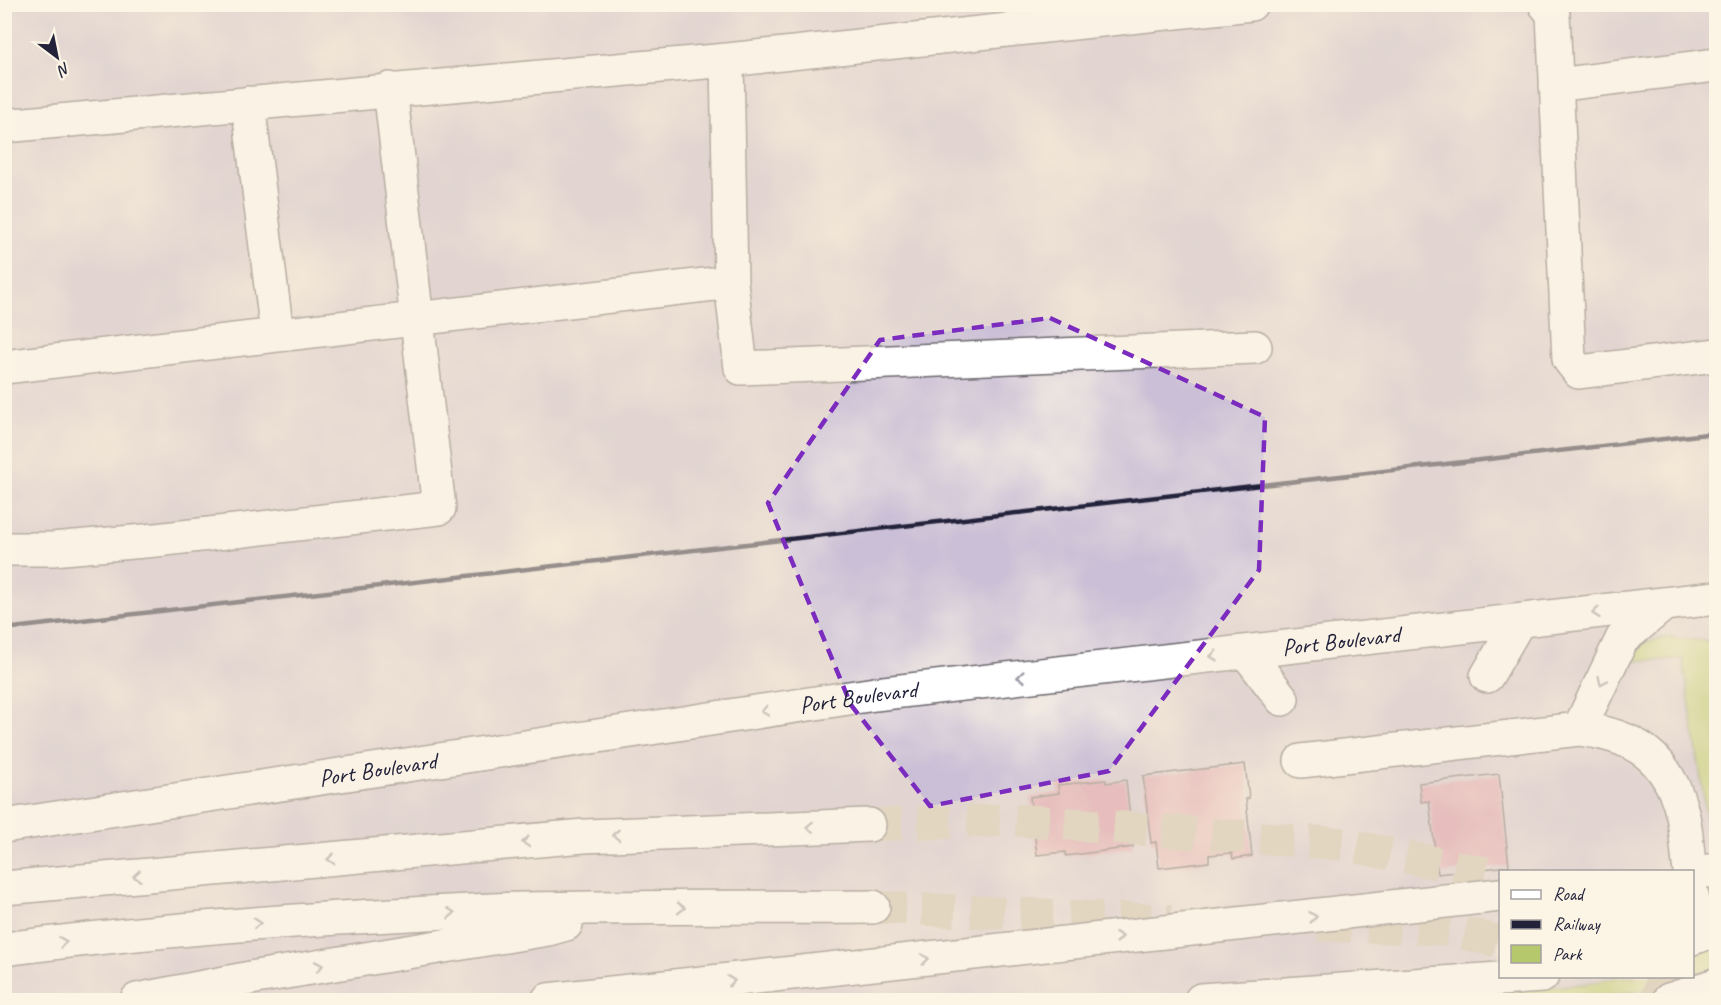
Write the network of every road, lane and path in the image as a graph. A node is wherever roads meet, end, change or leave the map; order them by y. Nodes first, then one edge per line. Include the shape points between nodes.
1 (1251, 4) edge
2 (1550, 8) edge
3 (727, 60) junction
4 (1716, 66) edge
5 (1556, 85) junction
6 (390, 89) junction
7 (248, 103) junction
8 (4, 126) edge
9 (731, 282) junction
10 (417, 317) junction
11 (277, 334) junction
12 (1255, 347) dead end
13 (1716, 355) edge
14 (4, 367) edge
15 (4, 549) edge
16 (1716, 598) edge
17 (1663, 605) junction
18 (1716, 615) edge
19 (1519, 621) junction
20 (1247, 653) junction
21 (1487, 676) dead end
22 (1282, 699) dead end
23 (1579, 729) junction
24 (1301, 761) dead end
25 (869, 825) tunnel mouth
26 (4, 826) edge
27 (1691, 870) edge
28 (1716, 870) edge
29 (1694, 872) edge
30 (4, 888) edge
31 (1499, 895) edge
32 (1694, 903) edge
33 (873, 907) tunnel mouth
34 (622, 908) junction
35 (1702, 935) edge
36 (4, 949) edge
37 (1514, 978) edge
38 (1716, 985) edge
39 (137, 1000) edge
40 (548, 1000) edge
41 (1201, 1000) edge
42 (1669, 1000) edge

1 - 3 main road
2 - 5 main road
3 - 6 main road
3 - 9 main road
4 - 5 main road
5 - 13 main road via 1569,359 1579,372
6 - 7 main road
6 - 10 main road
7 - 8 main road
7 - 11 main road
9 - 10 main road
9 - 12 main road via 741,368
10 - 11 main road
10 - 15 main road via 440,508 156,540
11 - 14 main road
16 - 17 main road, Port Boulevard
17 - 18 main road
17 -> 19 main road, Port Boulevard
17 -> 23 main road via 1622,639
19 - 20 main road, Port Boulevard
19 - 21 main road
20 - 22 main road
20 -> 26 main road, Port Boulevard via 875,694
23 - 24 main road
23 - 27 main road via 1620,737 1655,760 1676,792
25 -> 30 main road via 584,836
28 - 29 main road
40 -> 31 main road
32 - 35 main road
34 -> 33 main road
36 -> 34 main road via 227,925 492,910
39 -> 34 main road via 548,929
37 - 41 main road
38 - 42 main road

